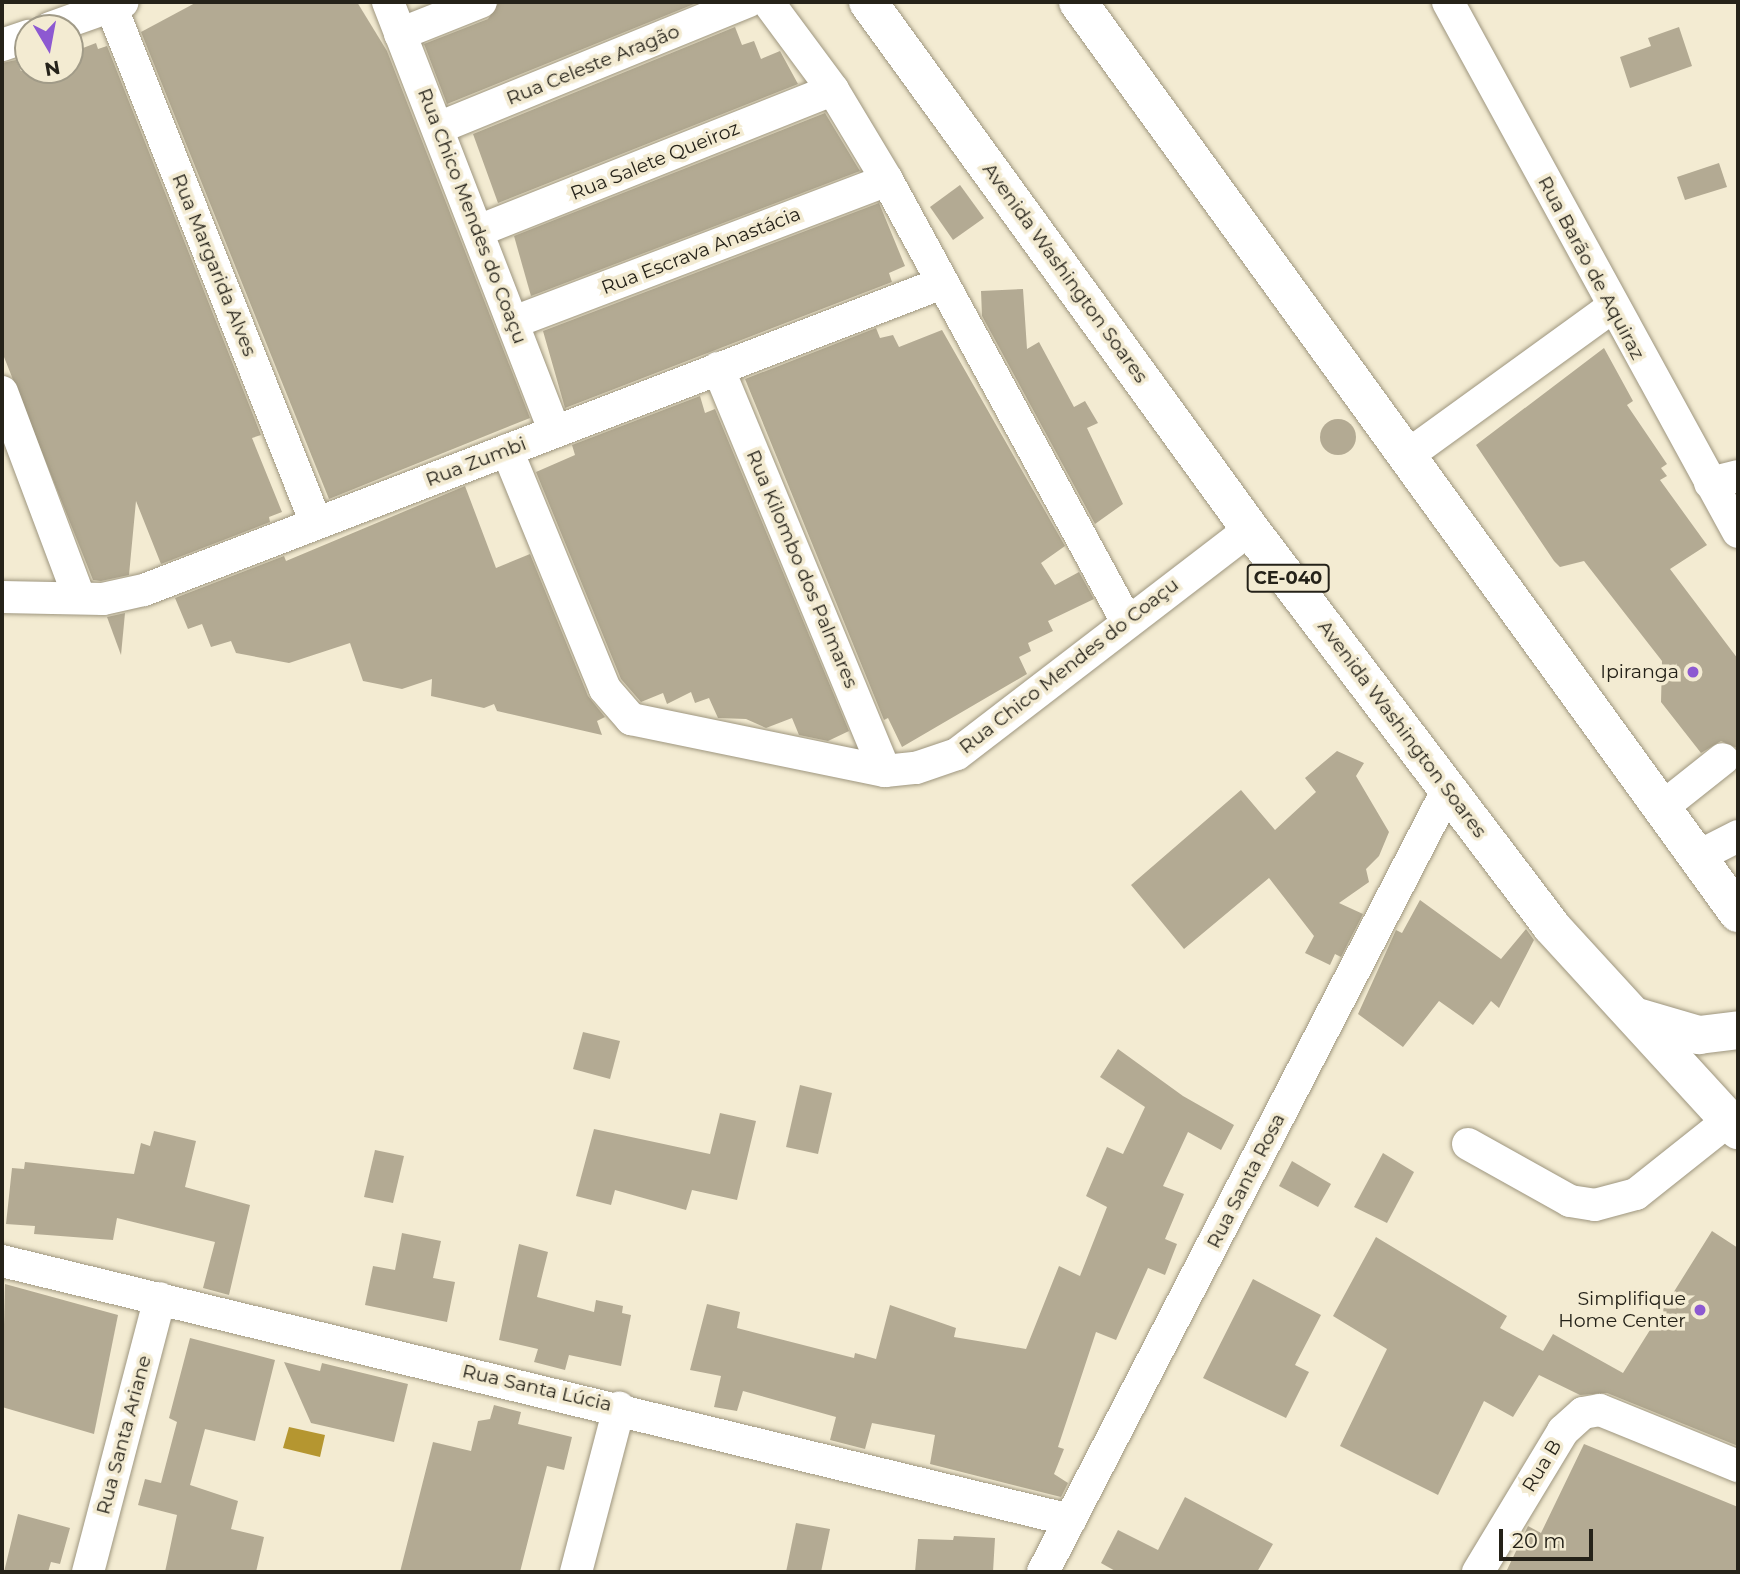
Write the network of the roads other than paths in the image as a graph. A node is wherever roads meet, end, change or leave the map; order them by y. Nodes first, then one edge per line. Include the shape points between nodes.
1 (388, 2) edge
2 (481, 2) edge
3 (747, 2) edge
4 (768, 2) edge
5 (868, 2) edge
6 (1078, 2) edge
7 (1448, 2) edge
8 (117, 4) edge
9 (84, 16) edge
10 (400, 34) junction
11 (833, 90) junction
12 (438, 128) junction
13 (887, 180) junction
14 (478, 232) junction
15 (942, 283) junction
16 (1611, 308) junction
17 (514, 322) junction
18 (718, 368) junction
19 (2, 392) edge
20 (555, 432) junction
21 (507, 450) junction
22 (1408, 455) junction
23 (1724, 480) edge
24 (316, 523) junction
25 (1250, 529) junction
26 (1738, 532) edge
27 (2, 597) edge
28 (79, 597) junction
29 (1126, 620) junction
30 (1723, 759) dead end
31 (885, 771) junction
32 (1448, 789) junction
33 (1660, 809) junction
34 (1738, 836) edge
35 (1695, 858) junction
36 (1738, 913) edge
37 (1634, 1016) junction
38 (1738, 1030) edge
39 (1733, 1125) edge
40 (1468, 1144) dead end
41 (2, 1261) edge
42 (160, 1298) junction
43 (619, 1408) junction
44 (1738, 1466) edge
45 (1070, 1520) junction
46 (88, 1572) edge
47 (576, 1572) edge
48 (1043, 1572) edge
49 (1478, 1572) edge

1 - 10 street, Rua Chico Mendes do Coaçu
2 - 10 street
3 - 12 street, Rua Celeste Aragão
4 - 11 street
5 - 25 highway, Avenida Washington Soares / CE-040
6 - 22 highway
7 - 16 street, Rua Barão de Aquiraz
8 - 9 street
8 - 24 street, Rua Margarida Alves
10 - 12 street, Rua Chico Mendes do Coaçu
11 - 13 street
11 - 14 street, Rua Salete Queiroz
12 - 14 street, Rua Chico Mendes do Coaçu
13 - 15 street
13 - 17 street, Rua Escrava Anastácia
14 - 17 street, Rua Chico Mendes do Coaçu
15 - 18 street, Rua Zumbi
15 - 29 street
16 - 22 street
16 - 23 street, Rua Barão de Aquiraz
17 - 20 street, Rua Chico Mendes do Coaçu
18 - 20 street, Rua Zumbi
18 - 31 street, Rua Kilombo dos Palmares
19 - 28 street
20 - 21 street, Rua Zumbi
21 - 24 street, Rua Zumbi
21 - 31 street, Rua Chico Mendes do Coaçu via 605,689 631,719
22 - 33 highway
23 - 26 street, Rua Barão de Aquiraz
24 - 28 street, Rua Zumbi via 145,590 103,599
25 - 29 street, Rua Chico Mendes do Coaçu
25 - 32 highway, Avenida Washington Soares / CE-040
27 - 28 street, Rua Zumbi
29 - 31 street, Rua Chico Mendes do Coaçu via 957,754 940,762
30 - 33 street
32 - 37 highway, Avenida Washington Soares / CE-040 via 1551,926
32 - 45 street, Rua Santa Rosa
33 - 35 highway
34 - 35 street
35 - 36 highway
37 - 38 highway via 1699,1035
37 - 39 highway, Avenida Washington Soares / CE-040
39 - 40 street via 1636,1194 1595,1205 1570,1200
41 - 42 street, Rua Santa Lúcia
42 - 43 street, Rua Santa Lúcia
42 - 46 street, Rua Santa Ariane
43 - 45 street, Rua Santa Lúcia
43 - 47 street
44 - 49 street, Rua B via 1601,1410 1583,1413 1563,1431
45 - 48 street, Rua Santa Rosa

